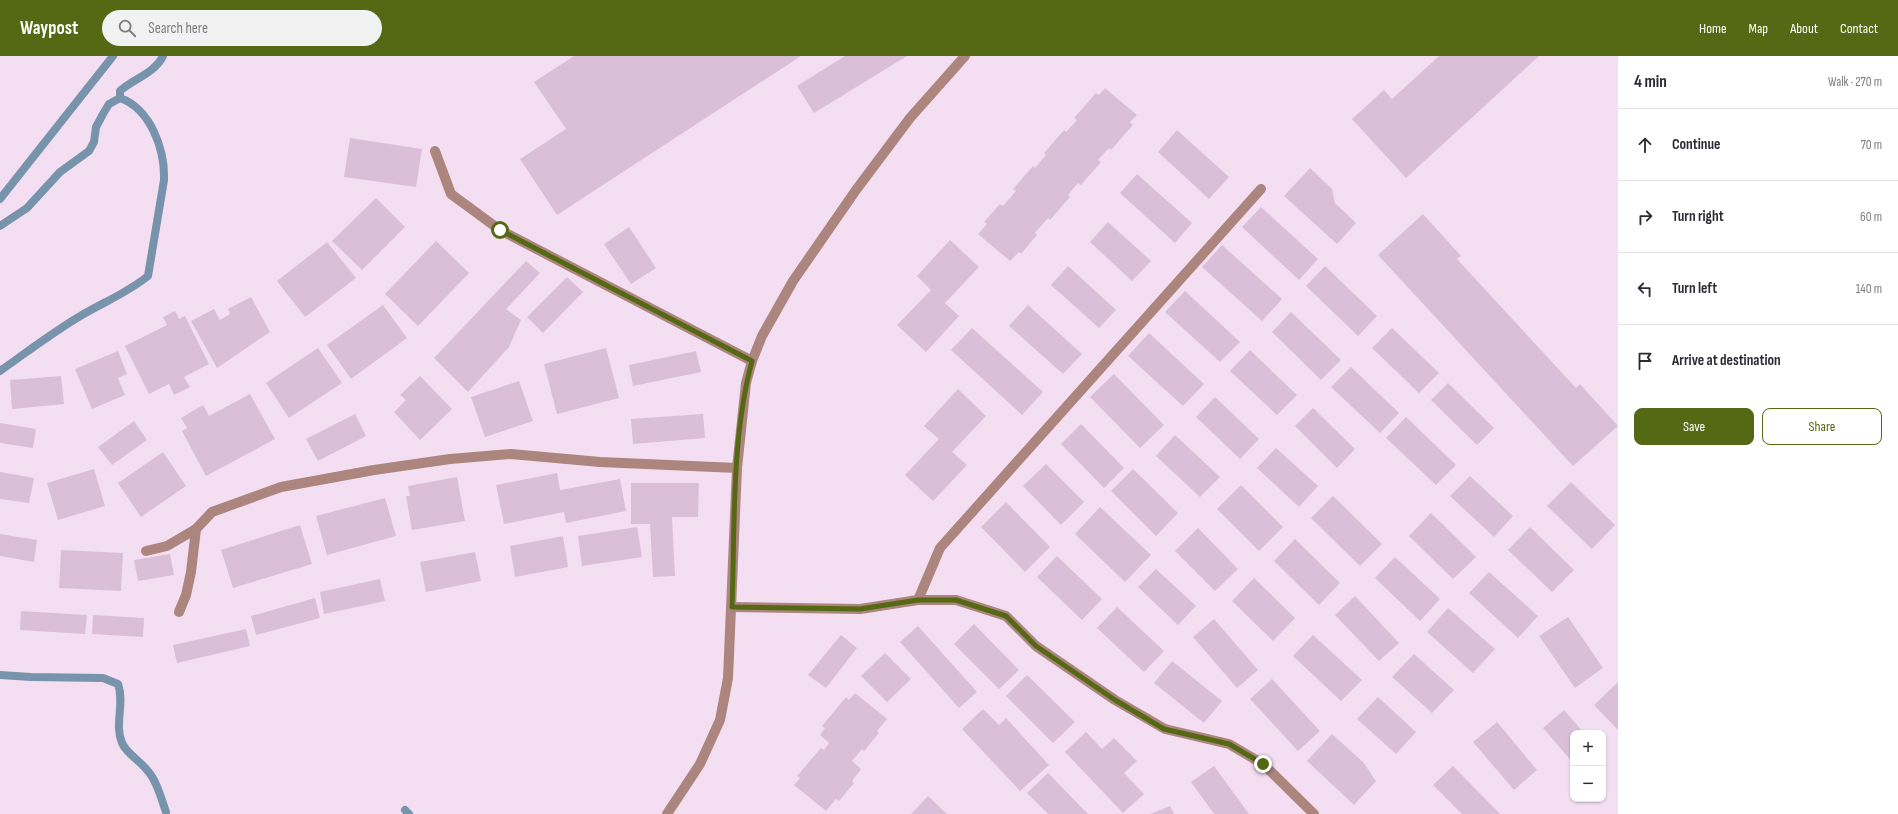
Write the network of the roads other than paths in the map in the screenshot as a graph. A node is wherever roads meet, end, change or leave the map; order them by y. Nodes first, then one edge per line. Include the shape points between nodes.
1 (965, 56) edge
2 (435, 151) dead end
3 (1261, 189) dead end
4 (752, 361) junction
5 (737, 468) junction
6 (196, 529) junction
7 (146, 551) dead end
8 (918, 600) junction
9 (732, 607) junction
10 (179, 612) dead end
11 (667, 814) edge
12 (1314, 814) edge

1 - 4 street via 910,118 851,196 793,281 762,336
2 - 4 street via 451,194 500,230
3 - 8 street via 940,548
4 - 5 street via 746,383
5 - 6 street via 600,462 511,454 450,459 281,487 212,512
5 - 9 street
6 - 7 street via 166,546
6 - 10 street via 188,587
8 - 9 street via 860,609
8 - 12 street via 956,600 1006,616 1036,646 1115,700 1164,729 1229,744 1263,764
9 - 11 street via 728,678 720,720 700,764

